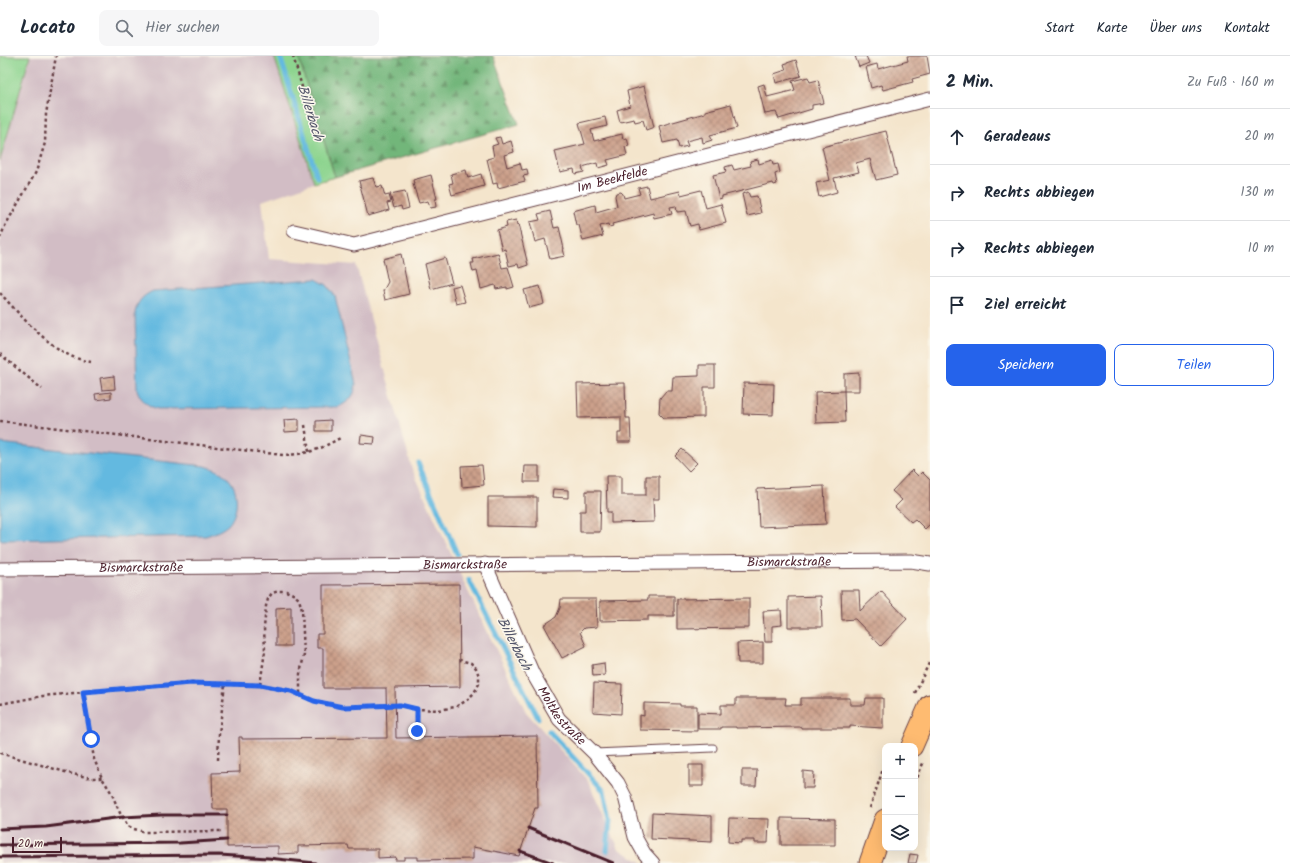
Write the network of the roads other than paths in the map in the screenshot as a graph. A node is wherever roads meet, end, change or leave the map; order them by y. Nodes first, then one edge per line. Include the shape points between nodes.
1 (930, 99) edge
2 (294, 231) dead end
3 (485, 564) junction
4 (930, 564) edge
5 (0, 569) edge
6 (930, 705) edge
7 (713, 748) dead end
8 (594, 753) junction
9 (918, 753) edge
10 (882, 829) edge
11 (653, 863) edge
12 (870, 863) edge

1 - 2 street, Im Beekfelde via 354,245
3 - 4 street, Bismarckstraße via 911,561
3 - 5 street, Bismarckstraße
3 - 8 street, Moltkestraße via 533,674 555,713
6 - 9 main road
7 - 8 lane, Moltkestraße
8 - 11 street, Moltkestraße via 625,797 635,837
10 - 12 main road

